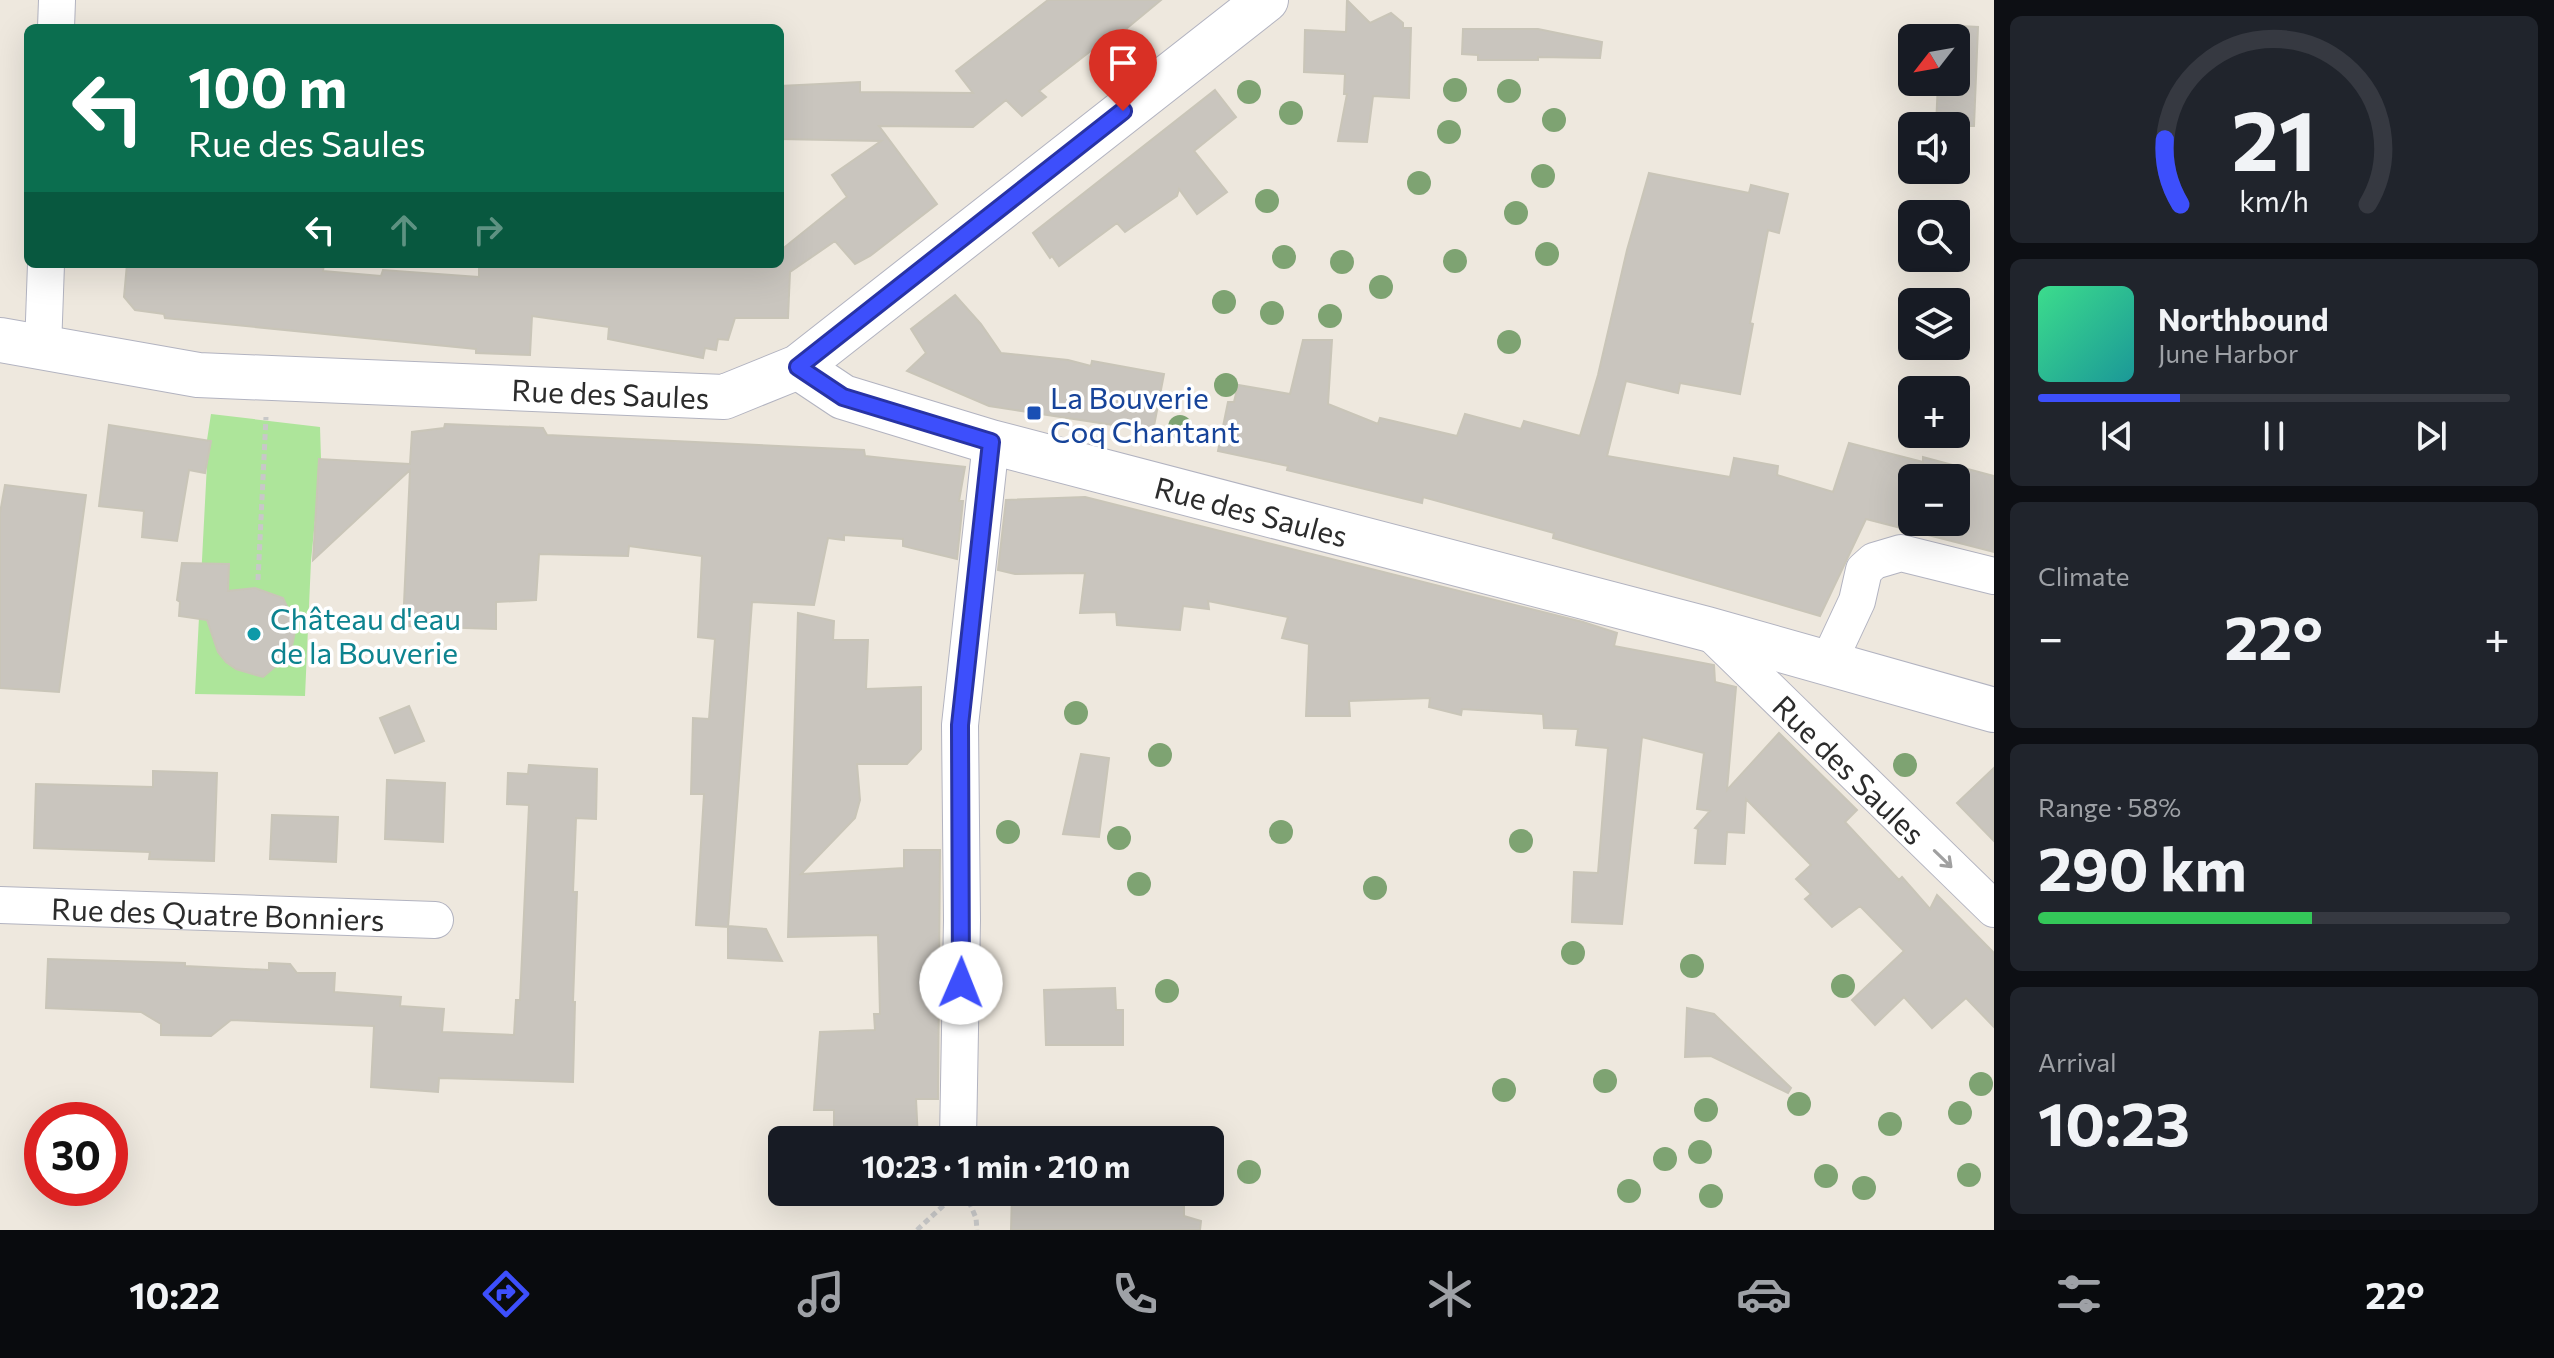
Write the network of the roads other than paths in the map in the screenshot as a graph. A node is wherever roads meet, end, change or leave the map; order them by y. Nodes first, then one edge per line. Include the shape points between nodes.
1 (57, 0) edge
2 (1266, 0) edge
3 (56, 24) edge
4 (46, 268) edge
5 (0, 340) edge
6 (43, 348) junction
7 (798, 367) junction
8 (991, 442) junction
9 (1994, 576) edge
10 (1707, 629) junction
11 (1828, 663) junction
12 (1994, 710) edge
13 (0, 905) edge
14 (1994, 909) edge
15 (435, 920) dead end
16 (958, 1126) edge

1 - 3 street
2 - 7 main road
4 - 6 street
5 - 6 main road, Rue des Saules
6 - 7 main road, Rue des Saules via 198,375 724,397
7 - 8 main road, Rue des Saules via 843,397
8 - 10 main road, Rue des Saules
8 - 16 street via 960,725
9 - 11 street via 1901,553 1874,561 1864,570 1857,601
10 - 11 main road, Rue des Saules
10 -> 14 street, Rue des Saules
11 - 12 main road, Rue des Saules
13 - 15 street, Rue des Quatre Bonniers

